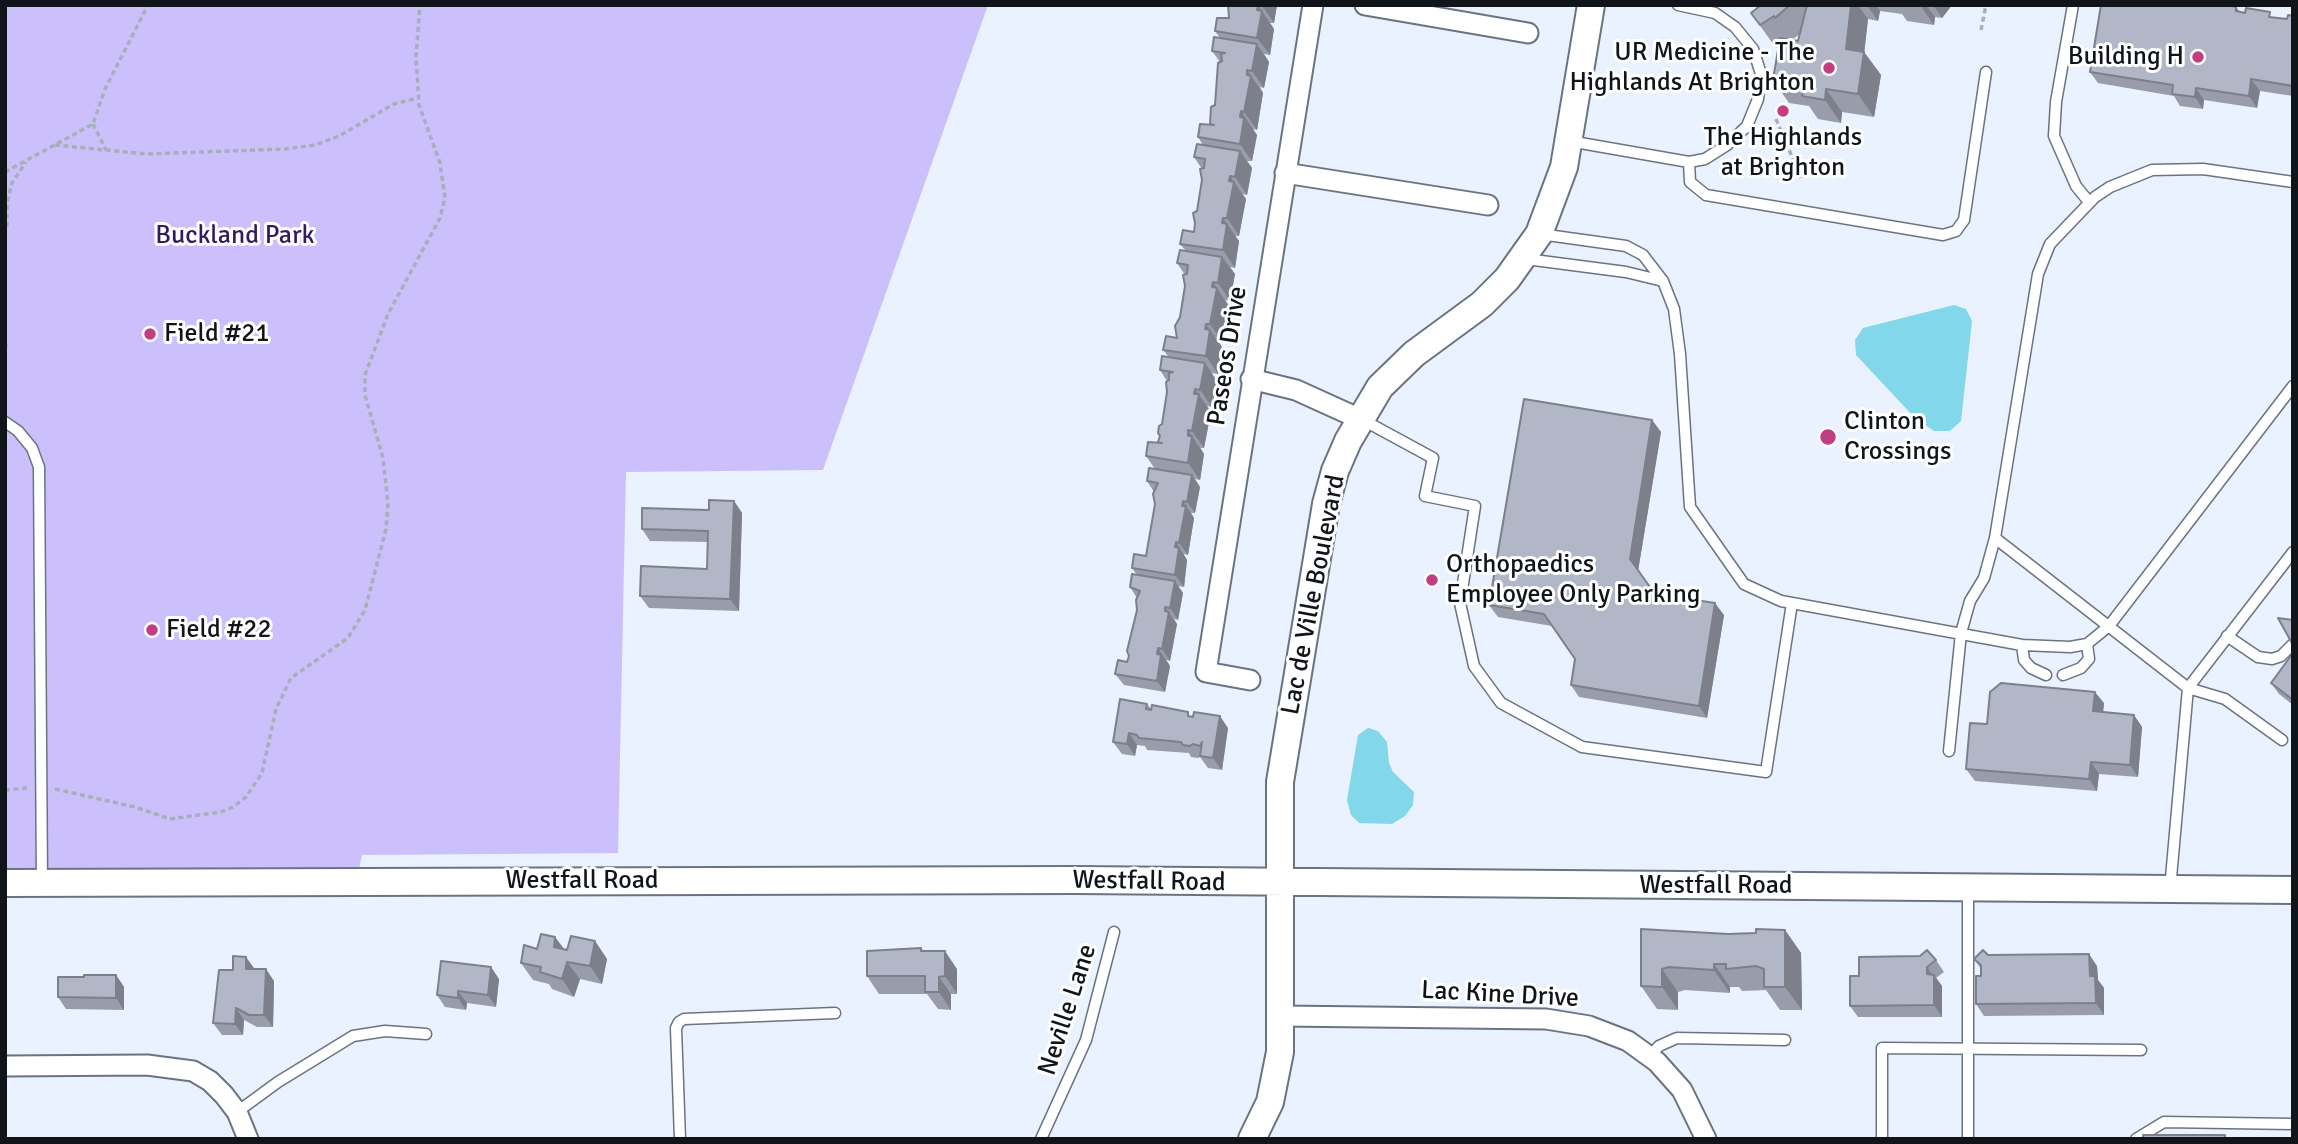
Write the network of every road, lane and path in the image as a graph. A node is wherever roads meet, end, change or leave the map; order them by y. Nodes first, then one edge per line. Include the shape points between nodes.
1 (148, 5) edge
2 (420, 5) edge
3 (1313, 5) edge
4 (1364, 5) edge
5 (1591, 5) edge
6 (1678, 5) edge
7 (1986, 5) edge
8 (2073, 5) edge
9 (1981, 30) dead end
10 (1528, 33) dead end
11 (1986, 72) dead end
12 (419, 98) junction
13 (1776, 119) dead end
14 (93, 124) junction
15 (1568, 141) junction
16 (55, 145) junction
17 (107, 151) junction
18 (27, 160) junction
19 (1689, 162) junction
20 (5, 172) edge
21 (1285, 173) junction
22 (1801, 178) dead end
23 (2293, 182) edge
24 (2089, 202) junction
25 (1488, 205) dead end
26 (7, 227) dead end
27 (1539, 233) junction
28 (1523, 258) junction
29 (1663, 281) junction
30 (7, 341) edge
31 (5, 349) edge
32 (1251, 379) junction
33 (2291, 393) edge
34 (1360, 419) junction
35 (5, 422) edge
36 (1995, 538) junction
37 (2291, 557) edge
38 (1792, 603) junction
39 (2109, 626) junction
40 (1961, 633) junction
41 (2227, 636) junction
42 (2087, 644) junction
43 (2293, 644) edge
44 (2022, 645) junction
45 (2046, 675) dead end
46 (2063, 675) dead end
47 (1250, 680) dead end
48 (2188, 688) junction
49 (2282, 740) dead end
50 (1949, 751) dead end
51 (30, 788) dead end
52 (53, 789) dead end
53 (5, 790) edge
54 (5, 883) edge
55 (42, 883) junction
56 (1280, 884) junction
57 (1968, 887) junction
58 (2171, 889) junction
59 (2293, 890) edge
60 (1114, 932) dead end
61 (835, 1013) dead end
62 (1281, 1016) junction
63 (426, 1034) dead end
64 (1785, 1040) dead end
65 (1968, 1048) junction
66 (2141, 1050) dead end
67 (1650, 1056) junction
68 (5, 1066) edge
69 (237, 1112) junction
70 (2293, 1124) edge
71 (248, 1139) edge
72 (680, 1139) edge
73 (1041, 1139) edge
74 (1252, 1139) edge
75 (1706, 1139) edge
76 (1882, 1139) edge
77 (1968, 1139) edge
78 (2136, 1139) edge

1 - 14 path via 105,89
2 - 12 path
3 - 21 street, Paseos Drive
4 - 10 street
5 - 15 street, Lac de Ville Boulevard
6 - 19 lane via 1709,10 1735,27 1753,49 1761,74 1758,99 1747,126 1705,159
7 - 9 path
8 - 24 lane via 2054,136 2076,186
11 - 19 lane via 1964,220 1956,232 1943,234 1706,195 1690,181
12 - 17 path via 394,104 315,145 201,155
12 - 52 path via 440,163 444,208 388,314 364,384 383,458 388,503 386,529 365,610 348,638 301,669 285,689 262,773 233,807 170,820 135,807
13 - 22 path
14 - 16 path
14 - 17 path
15 - 19 lane
15 - 27 street, Lac de Ville Boulevard via 1556,194
16 - 17 path
16 - 18 path
18 - 20 path
18 - 26 path via 12,183
21 - 25 street
21 - 32 street, Paseos Drive
23 - 24 lane via 2203,169 2152,170 2110,187
24 - 36 lane via 2050,244 2038,274
27 - 28 street, Lac de Ville Boulevard
27 - 29 lane via 1626,246 1643,255
28 - 29 lane
28 - 34 street, Lac de Ville Boulevard via 1482,303 1396,369
29 - 38 lane via 1674,309 1680,354 1690,507 1744,584
30 - 31 path
32 - 34 street via 1296,390
32 - 47 street, Paseos Drive via 1206,672
33 - 39 lane
34 - 38 lane via 1433,458 1424,496 1475,506 1460,603 1474,666 1501,704 1582,747 1766,772
34 - 56 street, Lac de Ville Boulevard via 1335,471 1326,504 1280,782
35 - 55 lane via 32,448 39,467
36 - 39 lane
36 - 40 lane
37 - 41 lane
38 - 40 lane
39 - 42 lane
39 - 48 lane
40 - 44 lane
40 - 50 lane
41 - 43 lane via 2259,657 2272,659
41 - 48 lane
42 - 44 lane via 2070,648
42 - 46 lane via 2089,659
44 - 45 lane via 2024,660
48 - 49 lane via 2225,699
48 - 58 lane
51 - 53 path
54 - 55 street, Westfall Road
55 - 56 street, Westfall Road via 1075,880
56 - 57 street, Westfall Road
56 - 62 street, Lac de Ville Boulevard
57 - 58 street, Westfall Road
57 - 65 lane
58 - 59 street, Westfall Road
60 - 73 lane, Neville Lane via 1086,1040
61 - 72 lane via 684,1018 679,1022
62 - 67 street, Lac Kine Drive via 1557,1020 1610,1033
62 - 74 street, Lac de Ville Boulevard via 1275,1081
63 - 69 lane via 385,1031 354,1036
64 - 67 lane via 1677,1038
65 - 66 lane
65 - 76 lane via 1882,1048
65 - 77 lane
67 - 75 street, Lac Kine Drive via 1682,1090
68 - 69 street via 172,1067 210,1081
69 - 71 street
70 - 78 lane via 2164,1122

